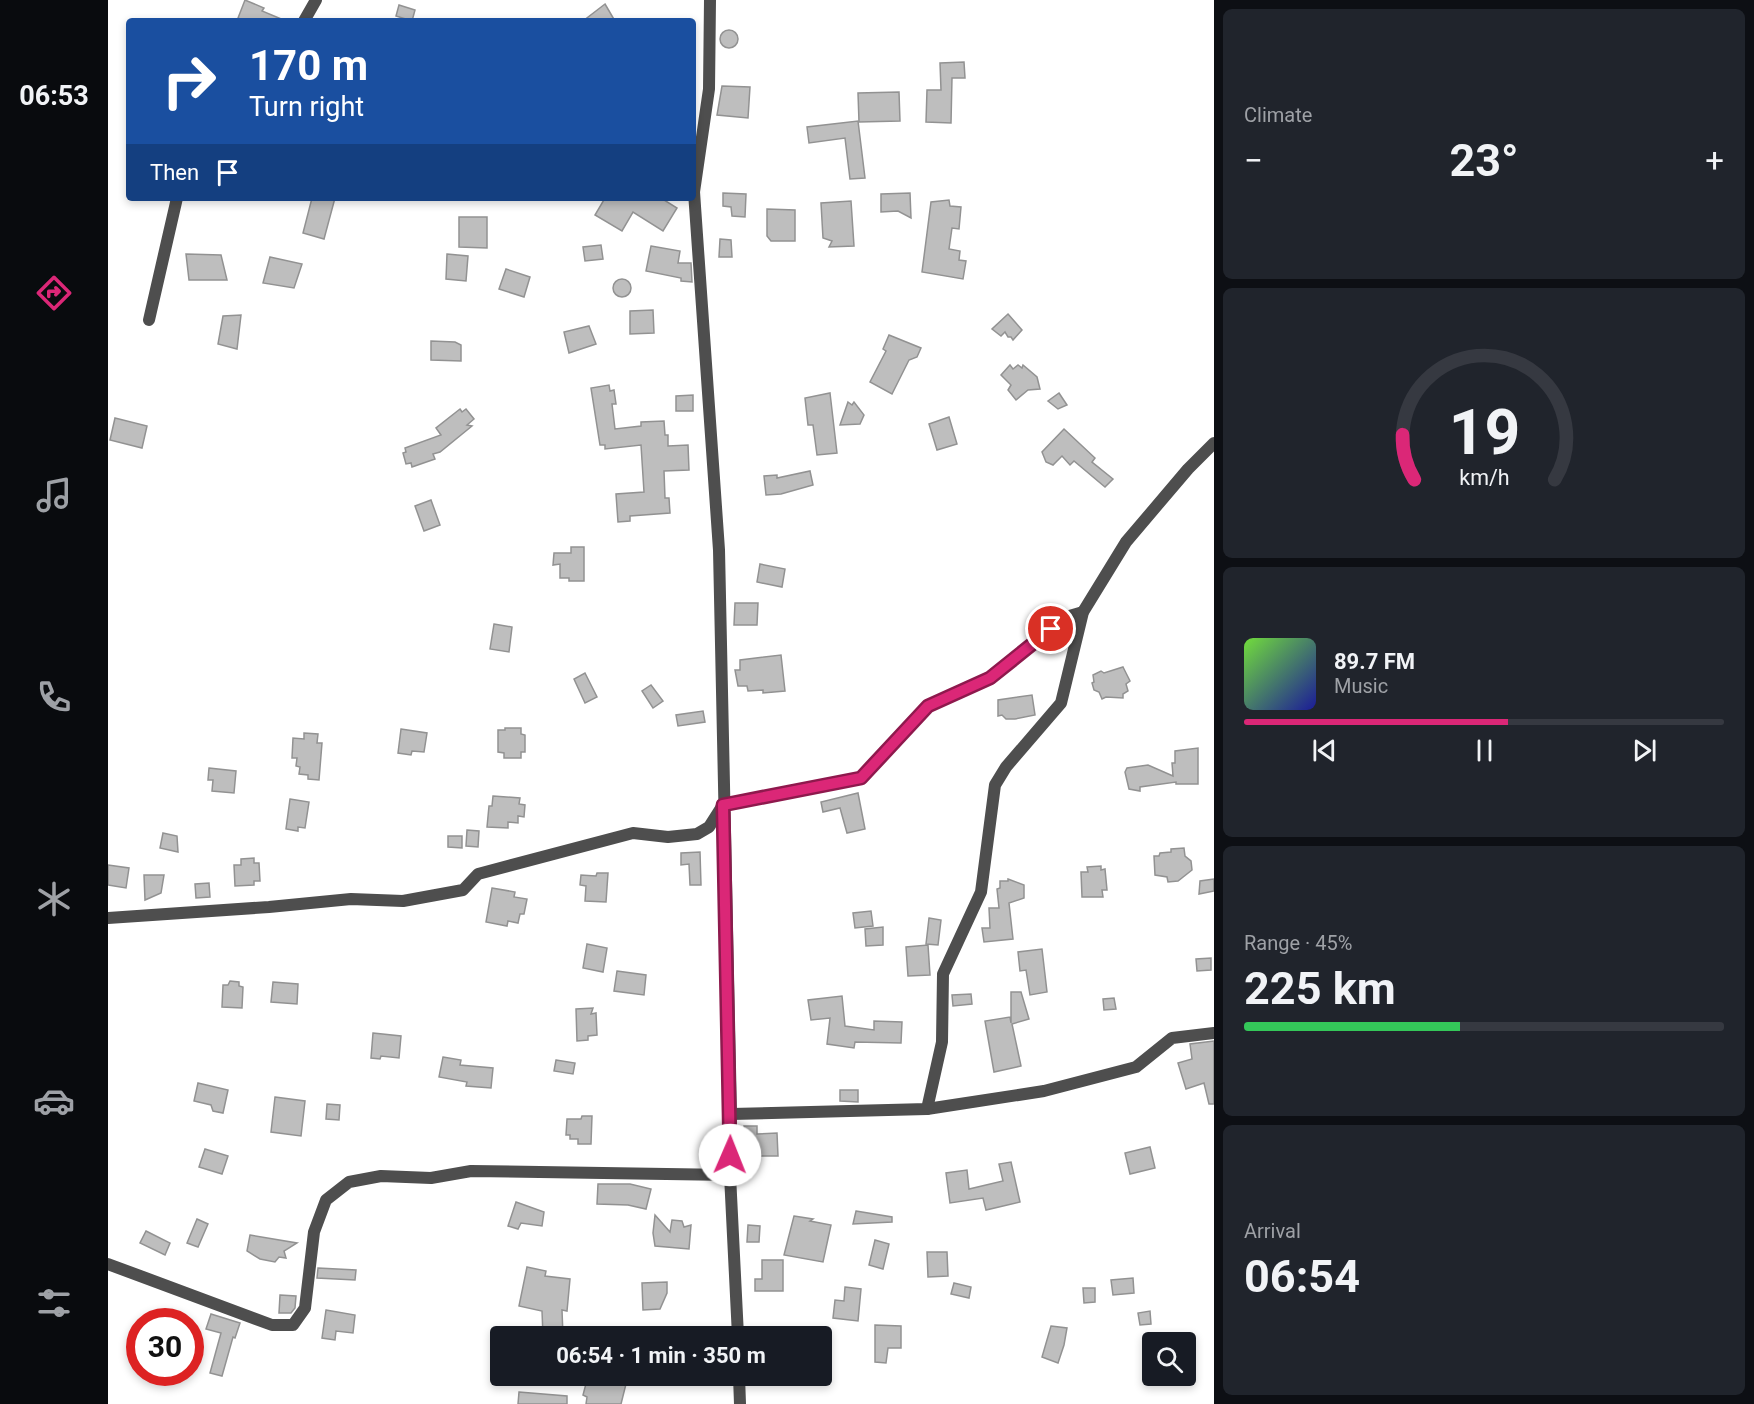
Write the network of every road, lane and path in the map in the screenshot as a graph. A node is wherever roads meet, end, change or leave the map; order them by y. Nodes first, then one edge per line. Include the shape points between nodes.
1 (316, 0) edge
2 (710, 0) edge
3 (306, 18) edge
4 (696, 178) edge
5 (176, 201) edge
6 (695, 201) edge
7 (149, 321) dead end
8 (1214, 443) edge
9 (1083, 612) junction
10 (723, 805) junction
11 (108, 918) edge
12 (1214, 1033) edge
13 (927, 1109) junction
14 (731, 1114) junction
15 (730, 1175) junction
16 (108, 1264) edge
17 (738, 1326) edge
18 (739, 1386) edge
19 (740, 1404) edge

1 - 3 street
2 - 4 street via 709,90
5 - 7 street
6 - 10 street via 719,550
8 - 9 street via 1126,542
9 - 10 street via 1066,617 990,678 928,706 861,778
9 - 13 street via 1061,703 995,785 981,892 943,974 942,1042
10 - 11 street via 709,827 697,834 668,837 633,833 478,874 463,890 403,901 351,899
10 - 14 street
12 - 13 street via 1172,1038 1136,1067 1044,1091
13 - 14 street
14 - 15 street
15 - 16 street via 471,1172 431,1178 381,1176 349,1182 326,1200 314,1232 304,1308 292,1324 272,1325
15 - 17 street
18 - 19 street

